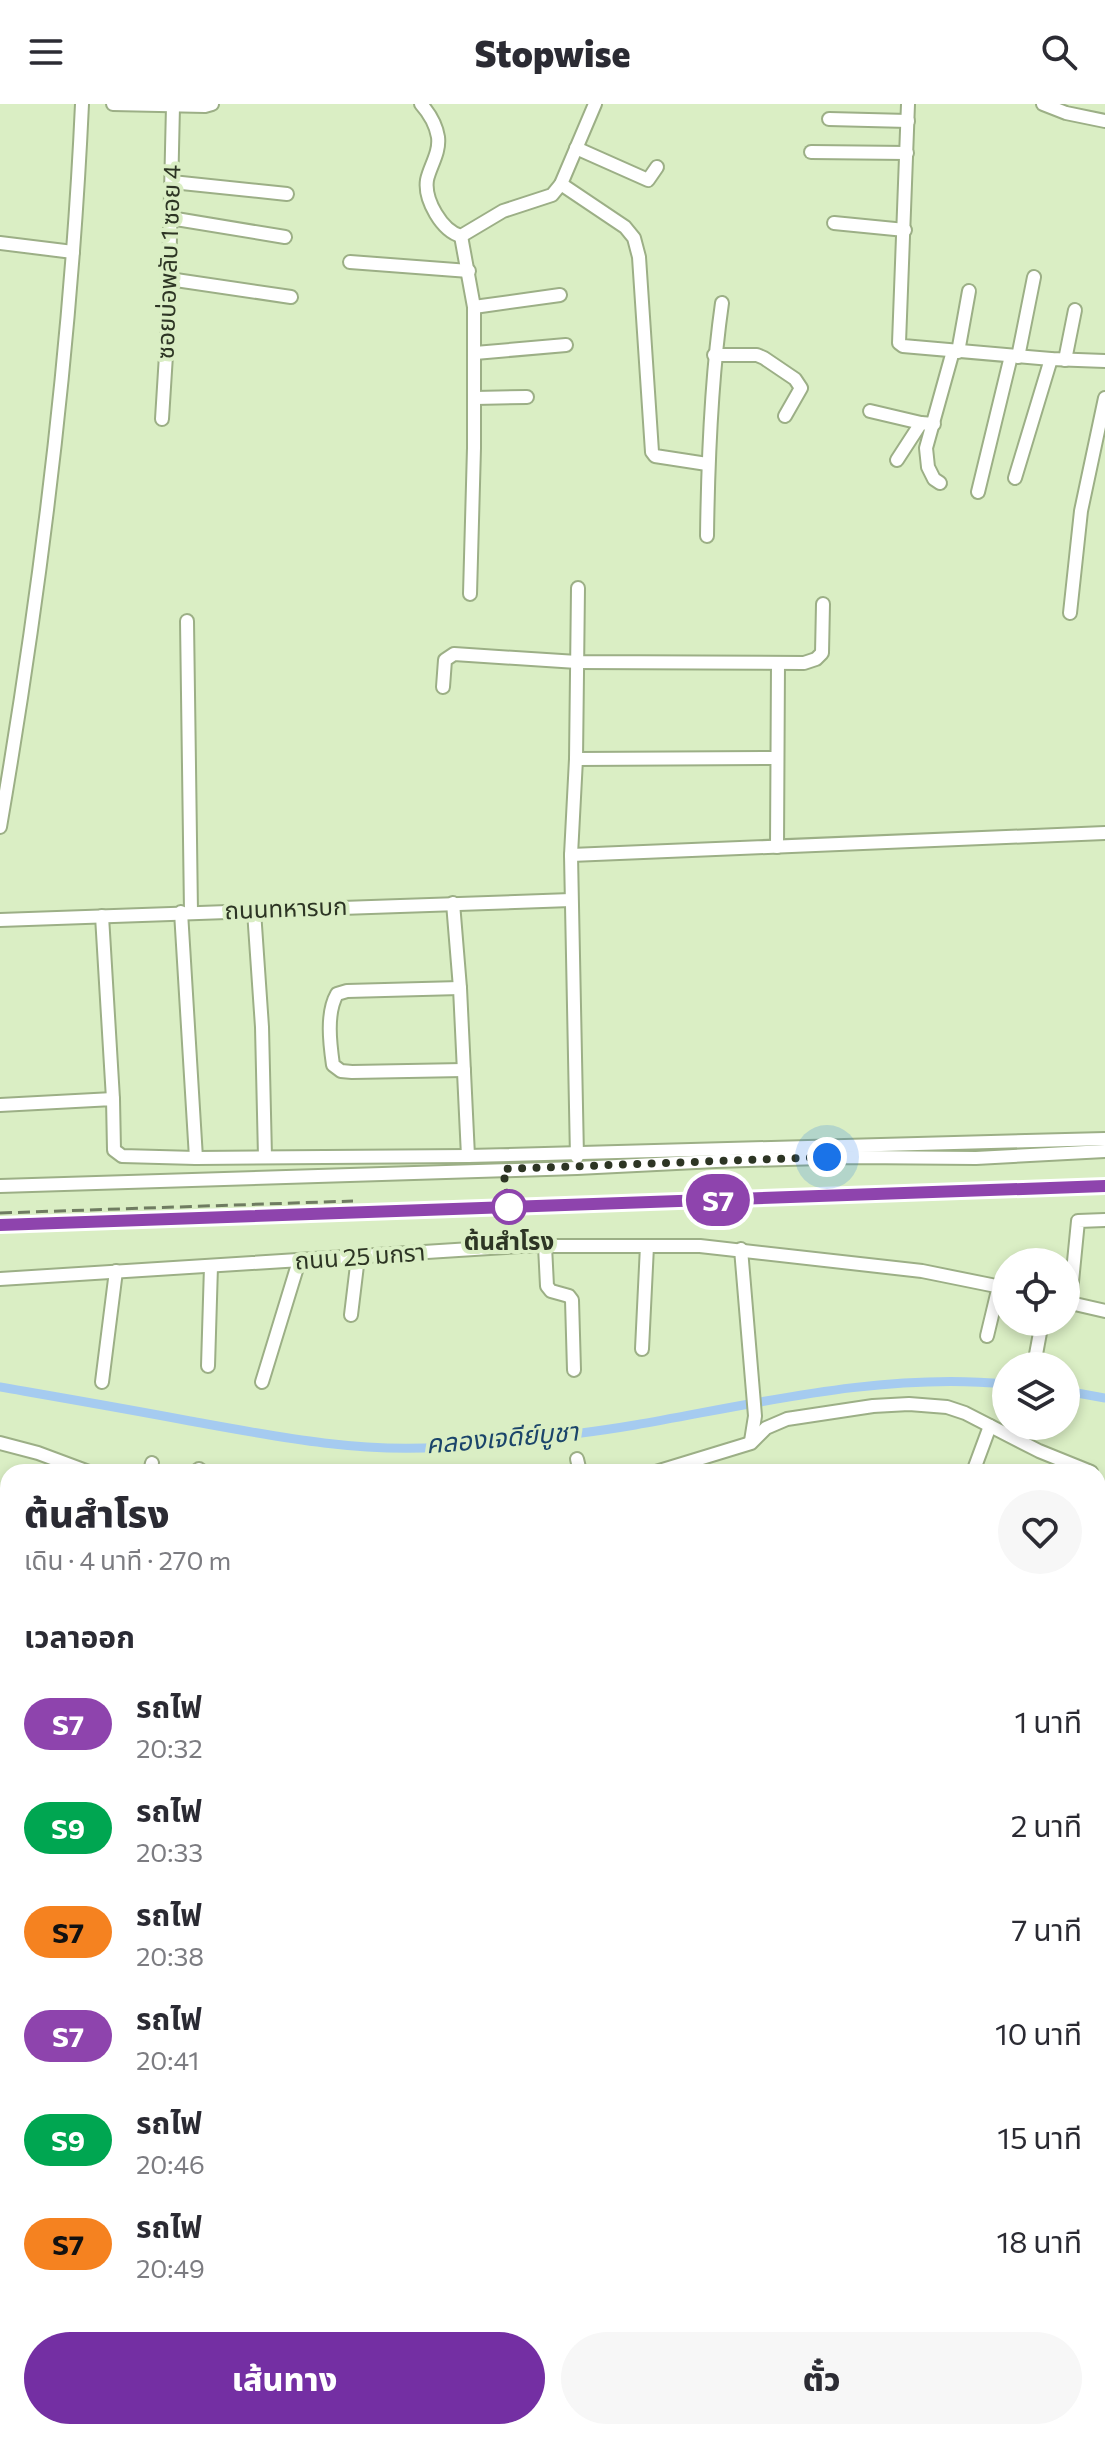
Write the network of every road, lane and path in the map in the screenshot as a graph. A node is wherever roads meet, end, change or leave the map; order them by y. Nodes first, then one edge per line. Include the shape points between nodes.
1 (82, 104) edge
2 (113, 104) edge
3 (212, 104) edge
4 (421, 104) edge
5 (595, 104) edge
6 (908, 104) edge
7 (1043, 104) edge
8 (173, 106) junction
9 (829, 119) dead end
10 (908, 121) junction
11 (1105, 121) edge
12 (576, 148) junction
13 (811, 152) dead end
14 (907, 153) junction
15 (657, 167) dead end
16 (172, 182) junction
17 (561, 184) junction
18 (287, 194) dead end
19 (170, 218) junction
20 (834, 223) dead end
21 (905, 230) junction
22 (461, 236) junction
23 (285, 237) dead end
24 (0, 243) edge
25 (73, 252) junction
26 (350, 262) dead end
27 (469, 271) junction
28 (1034, 277) dead end
29 (169, 279) junction
30 (969, 291) dead end
31 (560, 295) dead end
32 (291, 297) dead end
33 (722, 303) dead end
34 (474, 307) junction
35 (1075, 310) dead end
36 (566, 345) dead end
37 (956, 352) junction
38 (475, 353) junction
39 (714, 355) junction
40 (1015, 356) junction
41 (1051, 359) junction
42 (1065, 360) junction
43 (1105, 361) edge
44 (527, 397) dead end
45 (475, 398) junction
46 (1105, 398) edge
47 (870, 411) dead end
48 (785, 416) dead end
49 (162, 419) dead end
50 (928, 424) junction
51 (897, 460) dead end
52 (707, 464) junction
53 (1015, 478) dead end
54 (940, 483) dead end
55 (978, 492) dead end
56 (707, 536) dead end
57 (578, 588) dead end
58 (470, 594) dead end
59 (823, 604) dead end
60 (1070, 613) dead end
61 (187, 621) dead end
62 (577, 662) junction
63 (778, 663) junction
64 (443, 687) dead end
65 (777, 758) junction
66 (576, 759) junction
67 (0, 827) edge
68 (1105, 833) edge
69 (777, 847) junction
70 (571, 855) junction
71 (571, 900) junction
72 (453, 903) junction
73 (254, 911) junction
74 (186, 912) junction
75 (102, 916) junction
76 (0, 920) edge
77 (460, 988) junction
78 (464, 1070) junction
79 (113, 1099) junction
80 (0, 1105) edge
81 (1105, 1139) edge
82 (1105, 1151) edge
83 (577, 1153) junction
84 (468, 1156) junction
85 (265, 1157) junction
86 (196, 1158) junction
87 (577, 1168) junction
88 (0, 1186) edge
89 (1105, 1220) edge
90 (545, 1246) junction
91 (647, 1246) junction
92 (1075, 1248) edge
93 (741, 1249) junction
94 (358, 1257) junction
95 (299, 1261) junction
96 (211, 1266) junction
97 (116, 1271) junction
98 (0, 1279) edge
99 (992, 1285) edge
100 (1080, 1305) edge
101 (1105, 1311) edge
102 (351, 1315) dead end
103 (992, 1320) edge
104 (987, 1336) dead end
105 (642, 1349) dead end
106 (208, 1366) dead end
107 (574, 1370) dead end
108 (102, 1382) dead end
109 (262, 1382) dead end
110 (990, 1426) junction
111 (0, 1443) edge
112 (751, 1443) junction
113 (64, 1464) edge
114 (682, 1464) edge
115 (976, 1464) edge
116 (1073, 1464) edge

1 - 25 street
2 - 8 street
3 - 8 street
4 - 22 street via 438,138 427,192 448,231
5 - 12 street
6 - 10 street
7 - 11 street
8 - 16 street, ซอยบ่อพลับ 1 ซอย 4
9 - 10 street
10 - 14 street
12 - 15 street via 648,180
12 - 17 street
13 - 14 street
14 - 21 street
16 - 18 street
16 - 19 street, ซอยบ่อพลับ 1 ซอย 4
17 - 22 street via 552,195 503,211
17 - 52 street via 634,238 652,452
19 - 23 street
19 - 29 street, ซอยบ่อพลับ 1 ซอย 4
20 - 21 street
21 - 37 street via 899,343
22 - 27 street
24 - 25 street
25 - 67 street via 40,563
26 - 27 street
27 - 34 street
28 - 40 street
29 - 32 street
29 - 49 street, ซอยบ่อพลับ 1 ซอย 4
30 - 37 street
31 - 34 street
33 - 39 street
34 - 38 street
35 - 42 street
36 - 38 street
37 - 40 street
37 - 50 street
38 - 45 street
39 - 48 street via 757,355 795,379 801,388
39 - 52 street
40 - 41 street
40 - 55 street
41 - 42 street
41 - 53 street
42 - 43 street
44 - 45 street
45 - 58 street
46 - 60 street via 1081,511
47 - 50 street
50 - 51 street
50 - 54 street via 925,458
52 - 56 street
57 - 62 street
59 - 63 street via 822,653 804,663
61 - 74 street
62 - 63 street
62 - 64 street via 454,654 445,660
62 - 66 street
63 - 65 street
65 - 66 street
65 - 69 street
66 - 70 street
68 - 69 street
69 - 70 street
70 - 71 street
71 - 72 street, ถนนทหารบก
71 - 83 street
72 - 73 street, ถนนทหารบก
72 - 77 street
73 - 74 street, ถนนทหารบก
73 - 85 street
74 - 75 street, ถนนทหารบก
74 - 86 street
75 - 76 street, ถนนทหารบก
75 - 79 street
77 - 78 street
77 - 78 street via 337,994 330,1013 332,1056 341,1071
78 - 84 street
79 - 80 street
79 - 86 street via 117,1154
81 - 83 street
82 - 87 street
83 - 84 street
83 - 87 street
84 - 85 street
85 - 86 street
87 - 88 street
89 - 92 street via 1078,1221
90 - 91 street, ถนน 25 มกรา
90 - 94 street, ถนน 25 มกรา
90 - 107 street via 547,1286 572,1300
91 - 93 street, ถนน 25 มกรา
91 - 105 street
93 - 99 street, ถนน 25 มกรา
93 - 112 street via 755,1416
94 - 95 street, ถนน 25 มกรา
94 - 102 street
95 - 96 street, ถนน 25 มกรา
95 - 109 street
96 - 97 street, ถนน 25 มกรา
96 - 106 street
97 - 98 street, ถนน 25 มกรา
97 - 108 street
100 - 101 street
103 - 104 street
110 - 112 street via 947,1407 873,1406 802,1417 766,1428
110 - 115 street
110 - 116 street
111 - 113 street
112 - 114 street

